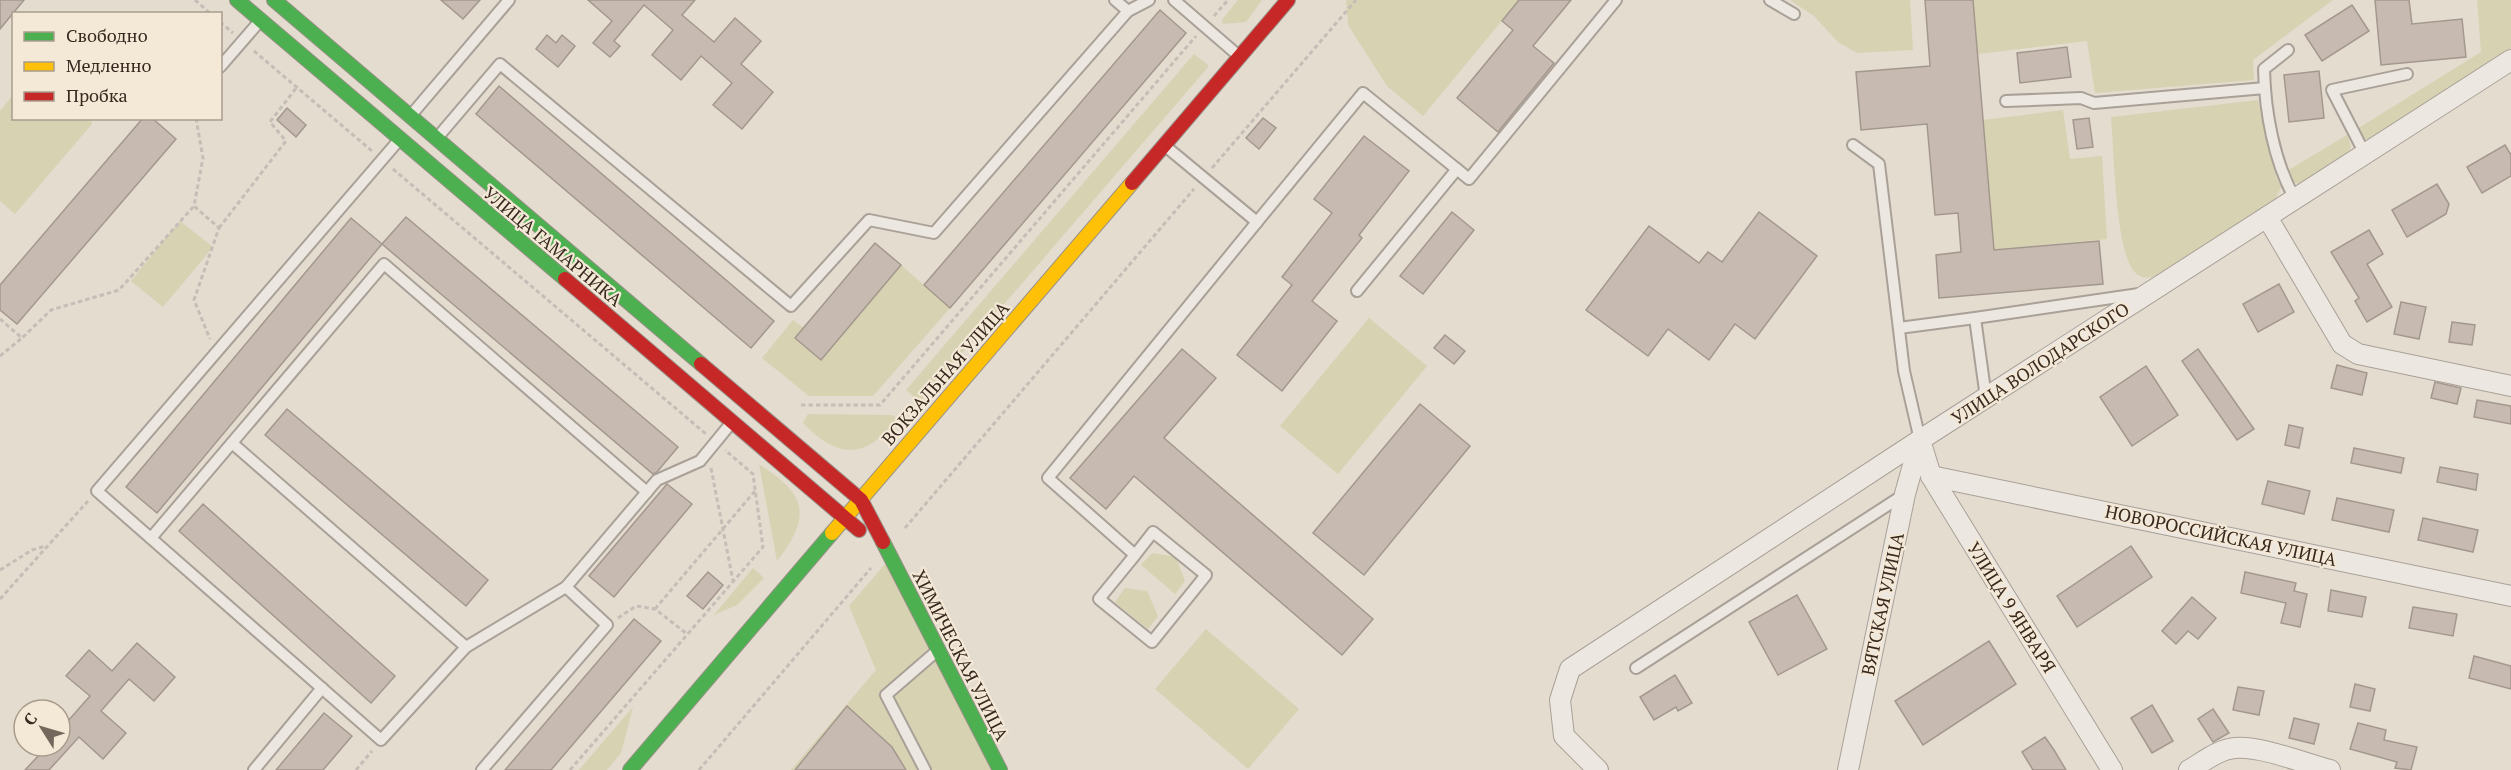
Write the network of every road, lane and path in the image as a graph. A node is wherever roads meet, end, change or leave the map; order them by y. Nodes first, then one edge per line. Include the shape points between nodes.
1 (195, 0) edge
2 (237, 0) edge
3 (274, 0) edge
4 (509, 0) edge
5 (1115, 0) edge
6 (1149, 0) edge
7 (1174, 0) edge
8 (1228, 0) edge
9 (1288, 0) edge
10 (1356, 0) edge
11 (1616, 0) edge
12 (1770, 0) edge
13 (1128, 10) junction
14 (209, 12) edge
15 (1794, 14) dead end
16 (260, 20) junction
17 (222, 24) edge
18 (1205, 27) junction
19 (243, 41) junction
20 (2288, 50) dead end
21 (1240, 57) junction
22 (2511, 60) edge
23 (222, 65) edge
24 (2407, 74) dead end
25 (297, 87) junction
26 (2265, 87) junction
27 (2006, 101) dead end
28 (413, 118) junction
29 (196, 120) edge
30 (397, 137) junction
31 (436, 139) junction
32 (1164, 145) junction
33 (1853, 145) dead end
34 (2365, 154) junction
35 (421, 156) junction
36 (382, 160) junction
37 (1457, 169) junction
38 (1204, 178) junction
39 (2295, 199) junction
40 (194, 206) junction
41 (2267, 217) junction
42 (1257, 222) junction
43 (219, 228) junction
44 (1357, 291) dead end
45 (2151, 292) junction
46 (1975, 318) junction
47 (0, 319) edge
48 (1899, 328) junction
49 (22, 338) junction
50 (215, 354) junction
51 (0, 356) edge
52 (2511, 386) edge
53 (1986, 398) junction
54 (747, 404) junction
55 (801, 405) dead end
56 (732, 422) junction
57 (1920, 440) junction
58 (232, 443) junction
59 (712, 446) junction
60 (1931, 476) junction
61 (97, 491) junction
62 (755, 491) junction
63 (646, 492) junction
64 (1905, 494) junction
65 (861, 500) junction
66 (845, 519) junction
67 (905, 528) dead end
68 (723, 529) junction
69 (151, 537) junction
70 (48, 546) junction
71 (1135, 555) junction
72 (891, 557) junction
73 (872, 568) dead end
74 (0, 570) edge
75 (733, 581) junction
76 (566, 587) junction
77 (2511, 596) edge
78 (0, 599) edge
79 (655, 609) junction
80 (607, 625) junction
81 (687, 634) junction
82 (466, 647) junction
83 (938, 650) junction
84 (1636, 668) dead end
85 (322, 688) junction
86 (381, 740) junction
87 (254, 770) edge
88 (356, 770) edge
89 (482, 770) edge
90 (570, 770) edge
91 (630, 770) edge
92 (699, 770) edge
93 (925, 770) edge
94 (1000, 770) edge
95 (1598, 770) edge
96 (1848, 770) edge
97 (2112, 770) edge
98 (2189, 770) edge
99 (2330, 770) edge

1 - 14 path
2 - 16 street, УЛИЦА ГАМАРНИКА
3 - 28 street, УЛИЦА ГАМАРНИКА
4 - 28 lane
5 - 13 lane
6 - 13 lane
7 - 18 lane
8 - 18 path
9 - 21 street, ВОКЗАЛЬНАЯ УЛИЦА
10 - 38 path
11 - 37 lane via 1469,179
12 - 15 lane
13 - 31 lane via 934,233 869,220 791,306 500,64
16 - 19 lane
16 - 30 street, УЛИЦА ГАМАРНИКА
17 - 19 path
18 - 21 lane
18 - 55 path via 880,405
19 - 23 lane
19 - 25 path
20 - 26 lane via 2264,69
21 - 32 street, ВОКЗАЛЬНАЯ УЛИЦА
22 - 34 street, УЛИЦА ВОЛОДАРСКОГО
24 - 34 lane via 2332,90
25 - 36 path
25 - 43 path via 270,122 286,141
26 - 27 lane via 2094,104 2081,98
26 - 39 lane via 2281,174
28 - 30 lane
28 - 31 street, УЛИЦА ГАМАРНИКА
29 - 40 path via 203,158
30 - 35 street, УЛИЦА ГАМАРНИКА
30 - 36 lane
31 - 35 lane
31 - 54 street, УЛИЦА ГАМАРНИКА
32 - 38 lane
32 - 65 street, ВОКЗАЛЬНАЯ УЛИЦА
33 - 48 lane via 1879,164
34 - 39 street, УЛИЦА ВОЛОДАРСКОГО
35 - 56 street, УЛИЦА ГАМАРНИКА
36 - 50 lane
36 - 59 path
37 - 42 lane via 1363,93
37 - 44 lane
38 - 42 lane
38 - 67 path
39 - 41 street, УЛИЦА ВОЛОДАРСКОГО
40 - 43 path
40 - 49 path via 119,290 51,310
41 - 45 street, УЛИЦА ВОЛОДАРСКОГО
41 - 52 street via 2342,344 2358,354
42 - 71 lane via 1048,478
43 - 50 path via 194,300
45 - 46 lane
45 - 53 street, УЛИЦА ВОЛОДАРСКОГО
46 - 48 lane
46 - 53 lane
47 - 49 path
48 - 57 lane via 1904,371
49 - 51 path
50 - 61 lane
53 - 57 street, УЛИЦА ВОЛОДАРСКОГО
54 - 56 lane
54 - 65 street, УЛИЦА ГАМАРНИКА
56 - 59 lane
56 - 66 street, УЛИЦА ГАМАРНИКА
57 - 60 street, УЛИЦА 9 ЯНВАРЯ
57 - 64 street, ВЯТСКАЯ УЛИЦА
57 - 95 street, УЛИЦА ВОЛОДАРСКОГО via 1570,669 1560,700 1564,736
58 - 63 lane via 384,264
58 - 69 lane
58 - 82 lane
59 - 62 path via 753,474
59 - 63 lane via 700,460 657,480
59 - 68 path
60 - 77 street, НОВОРОССИЙСКАЯ УЛИЦА
60 - 97 street, УЛИЦА 9 ЯНВАРЯ
61 - 69 lane
61 - 70 path
62 - 68 path
62 - 75 path via 763,547
63 - 76 lane
64 - 84 lane
64 - 96 street, ВЯТСКАЯ УЛИЦА
65 - 66 street, ВОКЗАЛЬНАЯ УЛИЦА
65 - 72 street, ХИМИЧЕСКАЯ УЛИЦА
66 - 72 street, ХИМИЧЕСКАЯ УЛИЦА
66 - 91 street, ВОКЗАЛЬНАЯ УЛИЦА
68 - 75 path
68 - 79 path
69 - 85 lane
70 - 74 path via 32,550
70 - 78 path
71 - 71 lane via 1153,531 1206,575 1152,642 1099,599
72 - 83 street, ХИМИЧЕСКАЯ УЛИЦА
73 - 92 path
75 - 81 path
76 - 80 lane
76 - 82 lane
79 - 80 path via 636,606
79 - 81 path
80 - 89 lane
81 - 90 path
82 - 86 lane
83 - 93 lane via 886,694
83 - 94 street, ХИМИЧЕСКАЯ УЛИЦА
85 - 86 lane
85 - 87 lane
86 - 88 path
98 - 99 street via 2235,748

